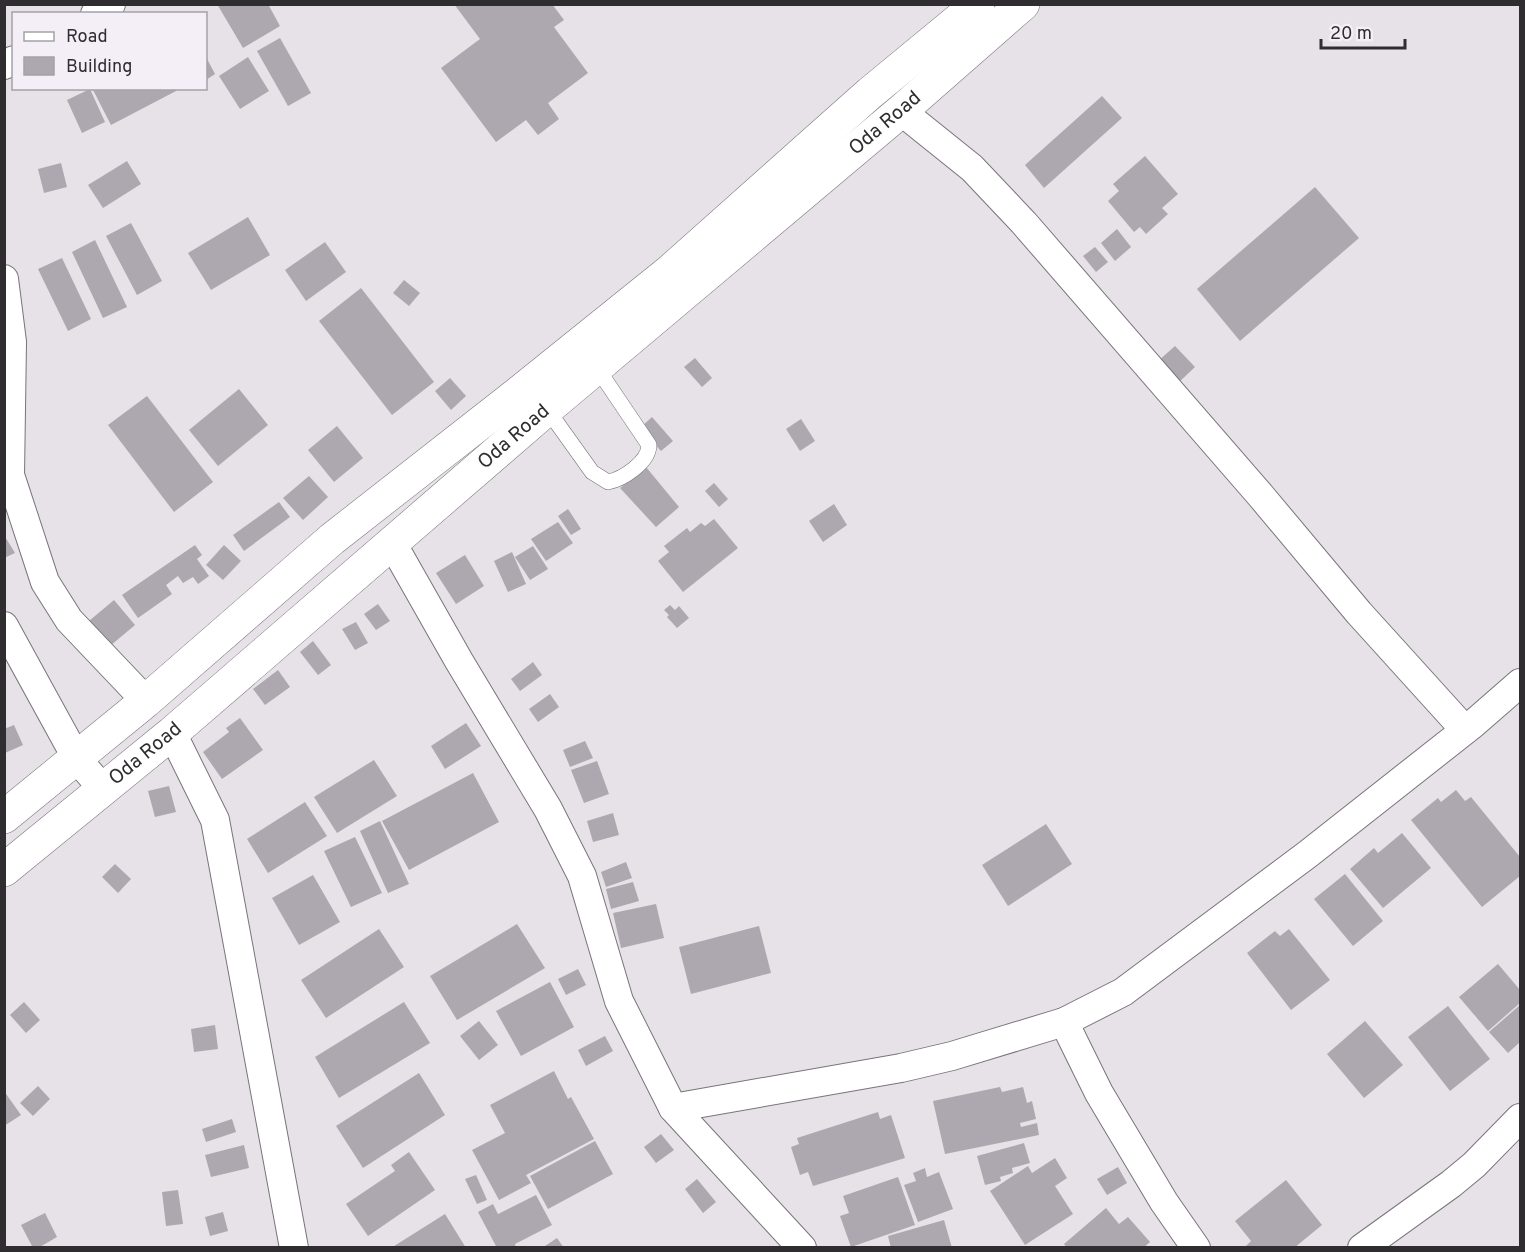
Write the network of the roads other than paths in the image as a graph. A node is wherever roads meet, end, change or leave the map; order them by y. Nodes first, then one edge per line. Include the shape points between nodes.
1 (111, 4) edge
2 (978, 4) edge
3 (1023, 4) edge
4 (98, 12) edge
5 (901, 111) junction
6 (4, 279) edge
7 (597, 368) junction
8 (547, 409) junction
9 (392, 543) junction
10 (4, 626) edge
11 (1521, 683) edge
12 (146, 701) junction
13 (1465, 730) junction
14 (172, 733) junction
15 (77, 759) junction
16 (103, 789) junction
17 (4, 817) edge
18 (4, 870) edge
19 (1064, 1022) junction
20 (673, 1108) junction
21 (1521, 1118) edge
22 (294, 1248) edge
23 (802, 1248) edge
24 (1196, 1248) edge
25 (1362, 1248) edge

1 - 4 street
2 - 12 street, Oda Road via 870,93 670,271 332,539
3 - 5 street, Oda Road
5 - 7 street, Oda Road
5 - 13 street via 972,168 1024,223 1359,613
6 - 12 street via 12,342 10,475 45,582 69,620
7 - 8 street, Oda Road
7 - 8 lane via 649,445 647,454 629,472 608,482 592,472
8 - 9 street, Oda Road
9 - 14 street, Oda Road
9 - 20 street via 548,809 582,876 619,1002
10 - 15 street
11 - 13 street
12 - 15 street, Oda Road
13 - 19 street via 1123,992
14 - 16 street, Oda Road
14 - 22 street via 215,820
15 - 16 street
15 - 17 street, Oda Road
16 - 18 street, Oda Road
19 - 20 street via 901,1068
19 - 24 street via 1099,1093
20 - 23 street
21 - 25 street via 1451,1184

